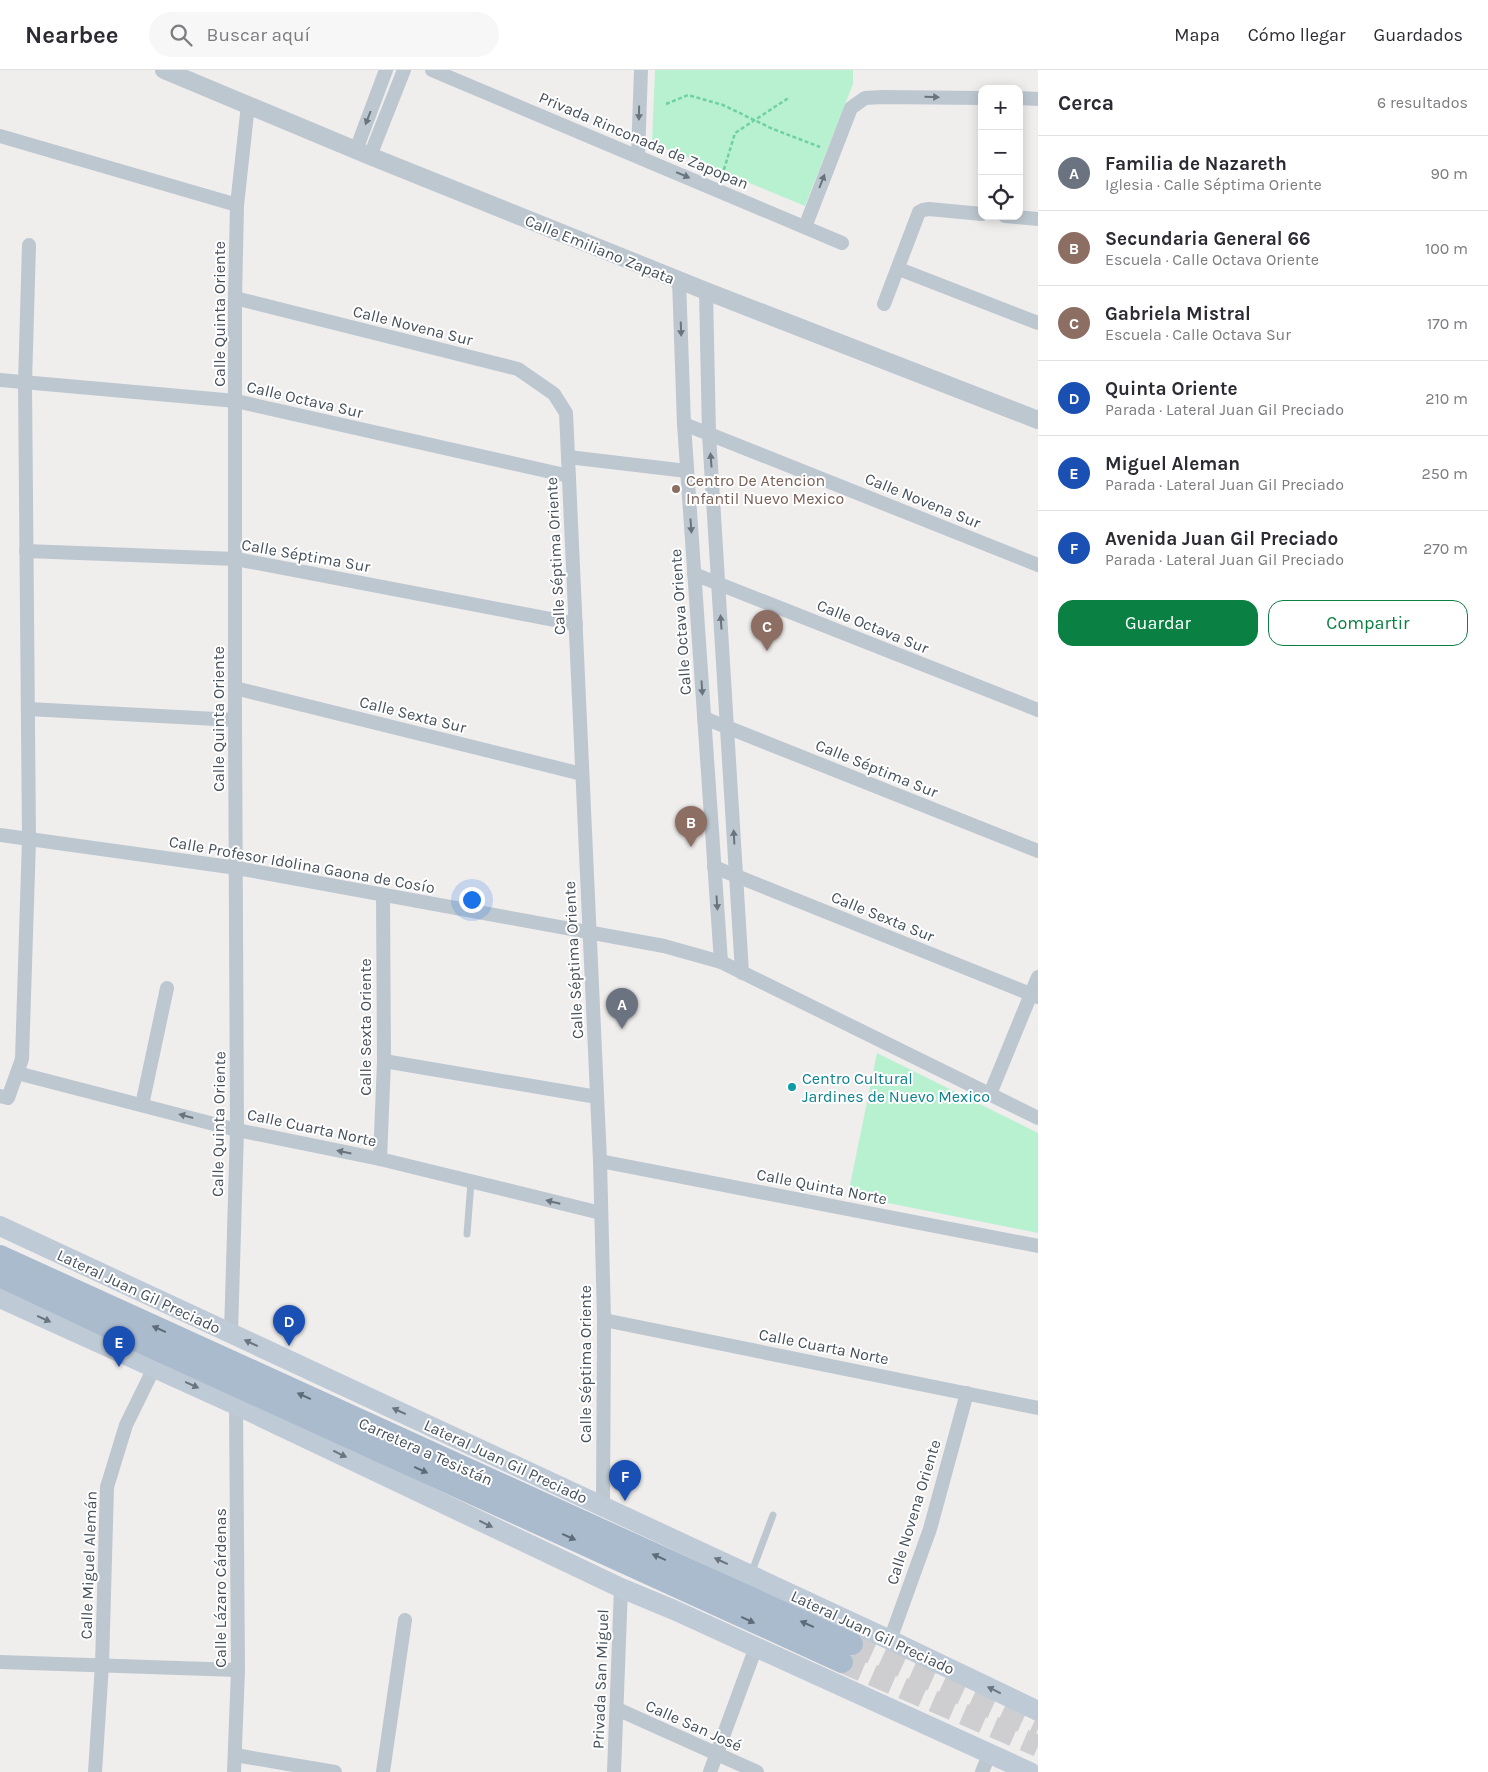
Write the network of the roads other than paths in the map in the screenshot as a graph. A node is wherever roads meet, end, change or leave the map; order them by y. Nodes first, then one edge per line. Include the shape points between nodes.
1 (164, 70) edge
2 (386, 70) edge
3 (404, 70) edge
4 (432, 70) edge
5 (640, 70) edge
6 (978, 98) edge
7 (1023, 98) edge
8 (1038, 98) edge
9 (248, 105) junction
10 (0, 136) edge
11 (363, 153) junction
12 (638, 156) junction
13 (237, 204) junction
14 (978, 214) edge
15 (1023, 218) edge
16 (1038, 219) edge
17 (805, 227) junction
18 (842, 243) dead end
19 (29, 245) dead end
20 (899, 268) junction
21 (679, 280) junction
22 (706, 291) junction
23 (235, 298) junction
24 (884, 304) dead end
25 (1038, 322) edge
26 (0, 380) edge
27 (25, 383) junction
28 (236, 401) junction
29 (566, 413) joint
30 (1038, 420) edge
31 (684, 424) junction
32 (709, 434) junction
33 (568, 457) junction
34 (687, 471) junction
35 (569, 476) junction
36 (26, 551) junction
37 (236, 559) junction
38 (1038, 565) edge
39 (694, 574) junction
40 (718, 583) junction
41 (576, 624) junction
42 (235, 688) junction
43 (28, 709) junction
44 (1038, 710) edge
45 (704, 718) junction
46 (235, 720) junction
47 (727, 727) junction
48 (582, 774) junction
49 (0, 835) edge
50 (29, 840) junction
51 (1038, 851) edge
52 (714, 867) junction
53 (237, 868) junction
54 (736, 876) junction
55 (383, 896) junction
56 (590, 933) junction
57 (720, 962) junction
58 (742, 973) junction
59 (1038, 977) edge
60 (167, 988) dead end
61 (1034, 996) edge
62 (384, 1061) junction
63 (17, 1073) junction
64 (990, 1094) junction
65 (4, 1097) edge
66 (597, 1097) junction
67 (142, 1105) junction
68 (1038, 1118) edge
69 (237, 1130) junction
70 (380, 1159) junction
71 (600, 1161) junction
72 (471, 1182) junction
73 (601, 1213) junction
74 (0, 1226) edge
75 (467, 1234) dead end
76 (1038, 1246) edge
77 (0, 1256) edge
78 (0, 1276) edge
79 (0, 1298) edge
80 (604, 1320) junction
81 (231, 1333) junction
82 (154, 1368) junction
83 (967, 1393) junction
84 (236, 1404) junction
85 (1038, 1408) edge
86 (603, 1506) junction
87 (773, 1516) dead end
88 (750, 1575) junction
89 (620, 1588) junction
90 (405, 1620) dead end
91 (890, 1640) junction
92 (756, 1647) junction
93 (0, 1662) edge
94 (102, 1666) junction
95 (238, 1670) junction
96 (617, 1710) junction
97 (1038, 1710) edge
98 (235, 1755) junction
99 (717, 1755) junction
100 (986, 1763) edge
101 (95, 1772) edge
102 (234, 1772) edge
103 (335, 1772) edge
104 (384, 1772) edge
105 (614, 1772) edge
106 (710, 1772) edge
107 (757, 1772) edge
108 (1030, 1772) edge

1 - 9 street, Calle Emiliano Zapata
2 -> 11 street
3 - 11 street
4 - 12 street, Privada Rinconada de Zapopan
5 -> 12 street
17 -> 6 street via 852,108 865,98
7 - 8 street
9 - 11 street, Calle Emiliano Zapata
9 - 13 street, Calle Quinta Oriente
10 - 13 street
11 - 21 street, Calle Emiliano Zapata
12 -> 17 street, Privada Rinconada de Zapopan
13 - 23 street, Calle Quinta Oriente
14 - 20 street via 919,212
15 - 16 street
17 - 18 street, Privada Rinconada de Zapopan
19 - 27 street
20 - 24 street
20 - 25 street
21 - 22 street, Calle Emiliano Zapata
21 -> 31 street, Calle Octava Oriente
22 - 30 street, Calle Emiliano Zapata
22 - 32 street
23 - 28 street, Calle Quinta Oriente
23 - 29 street, Calle Novena Sur via 518,369 554,394
26 - 27 street, Calle Octava Sur
27 - 28 street, Calle Octava Sur
27 - 36 street
28 - 35 street, Calle Octava Sur
28 - 37 street, Calle Quinta Oriente
29 - 33 street, Calle Séptima Oriente
31 - 32 street, Calle Novena Sur
31 - 34 street, Calle Octava Oriente
32 - 38 street, Calle Novena Sur
40 -> 32 street
33 - 34 street
33 - 35 street, Calle Séptima Oriente
34 -> 39 street, Calle Octava Oriente
35 - 41 street, Calle Séptima Oriente
36 - 37 street, Calle Séptima Sur
36 - 43 street
37 - 41 street, Calle Séptima Sur
37 - 42 street, Calle Quinta Oriente
39 - 40 street, Calle Octava Sur
39 -> 45 street, Calle Octava Oriente
40 - 44 street, Calle Octava Sur
47 -> 40 street
41 - 48 street, Calle Séptima Oriente
42 - 46 street, Calle Quinta Oriente
42 - 48 street, Calle Sexta Sur
43 - 46 street
43 - 50 street
45 - 47 street, Calle Séptima Sur
45 - 52 street, Calle Octava Oriente
46 - 53 street, Calle Quinta Oriente
47 - 51 street, Calle Séptima Sur
54 -> 47 street
48 - 56 street, Calle Séptima Oriente
49 - 50 street, Calle Profesor Idolina Gaona de Cosío
50 - 53 street, Calle Profesor Idolina Gaona de Cosío
50 - 63 street via 22,1059
52 - 54 street, Calle Sexta Sur
52 -> 57 street, Calle Octava Oriente
53 - 55 street, Calle Profesor Idolina Gaona de Cosío
53 - 69 street, Calle Quinta Oriente
54 - 58 street
54 - 61 street, Calle Sexta Sur
55 - 56 street, Calle Profesor Idolina Gaona de Cosío
55 - 62 street, Calle Sexta Oriente
56 - 57 street, Calle Profesor Idolina Gaona de Cosío via 664,946
56 - 66 street, Calle Séptima Oriente
57 - 58 street, Calle Profesor Idolina Gaona de Cosío
58 - 64 street, Calle Profesor Idolina Gaona de Cosío
59 - 61 street
60 - 67 street
61 - 64 street
62 - 66 street
62 - 70 street, Calle Sexta Oriente
63 - 65 street
63 - 67 street, Calle Cuarta Norte
64 - 68 street, Calle Profesor Idolina Gaona de Cosío
66 - 71 street, Calle Séptima Oriente
69 -> 67 street, Calle Cuarta Norte
70 -> 69 street, Calle Cuarta Norte
69 - 81 street, Calle Quinta Oriente
70 - 72 street, Calle Cuarta Norte
71 - 73 street, Calle Séptima Oriente
71 - 76 street, Calle Quinta Norte
73 -> 72 street, Calle Cuarta Norte
72 - 75 lane
73 - 80 street, Calle Séptima Oriente
74 - 81 main road, Lateral Juan Gil Preciado
78 -> 77 main road, Carretera a Tesistán via 138,1341 847,1654
79 -> 82 main road
80 - 83 street, Calle Cuarta Norte
80 - 86 street, Calle Séptima Oriente
86 -> 81 main road, Lateral Juan Gil Preciado
82 -> 84 main road
82 - 94 street, Calle Miguel Alemán via 126,1425 107,1487
83 - 85 street, Calle Cuarta Norte
83 - 91 street, Calle Novena Oriente via 930,1530
84 -> 89 main road
84 - 95 street, Calle Lázaro Cárdenas
88 -> 86 main road, Lateral Juan Gil Preciado
87 - 88 lane
88 - 91 main road, Lateral Juan Gil Preciado
89 - 92 main road
89 - 96 street, Privada San Miguel
90 - 104 street
97 -> 91 main road, Lateral Juan Gil Preciado
92 - 99 street
92 - 100 main road
93 - 94 street
94 - 95 street
94 - 101 street, Calle Miguel Alemán
95 - 98 street, Calle Lázaro Cárdenas
96 - 99 street, Calle San José
96 - 105 street, Privada San Miguel
98 - 102 street, Calle Lázaro Cárdenas
98 - 103 street
99 - 106 street
99 - 107 street, Calle San José
100 - 108 main road

